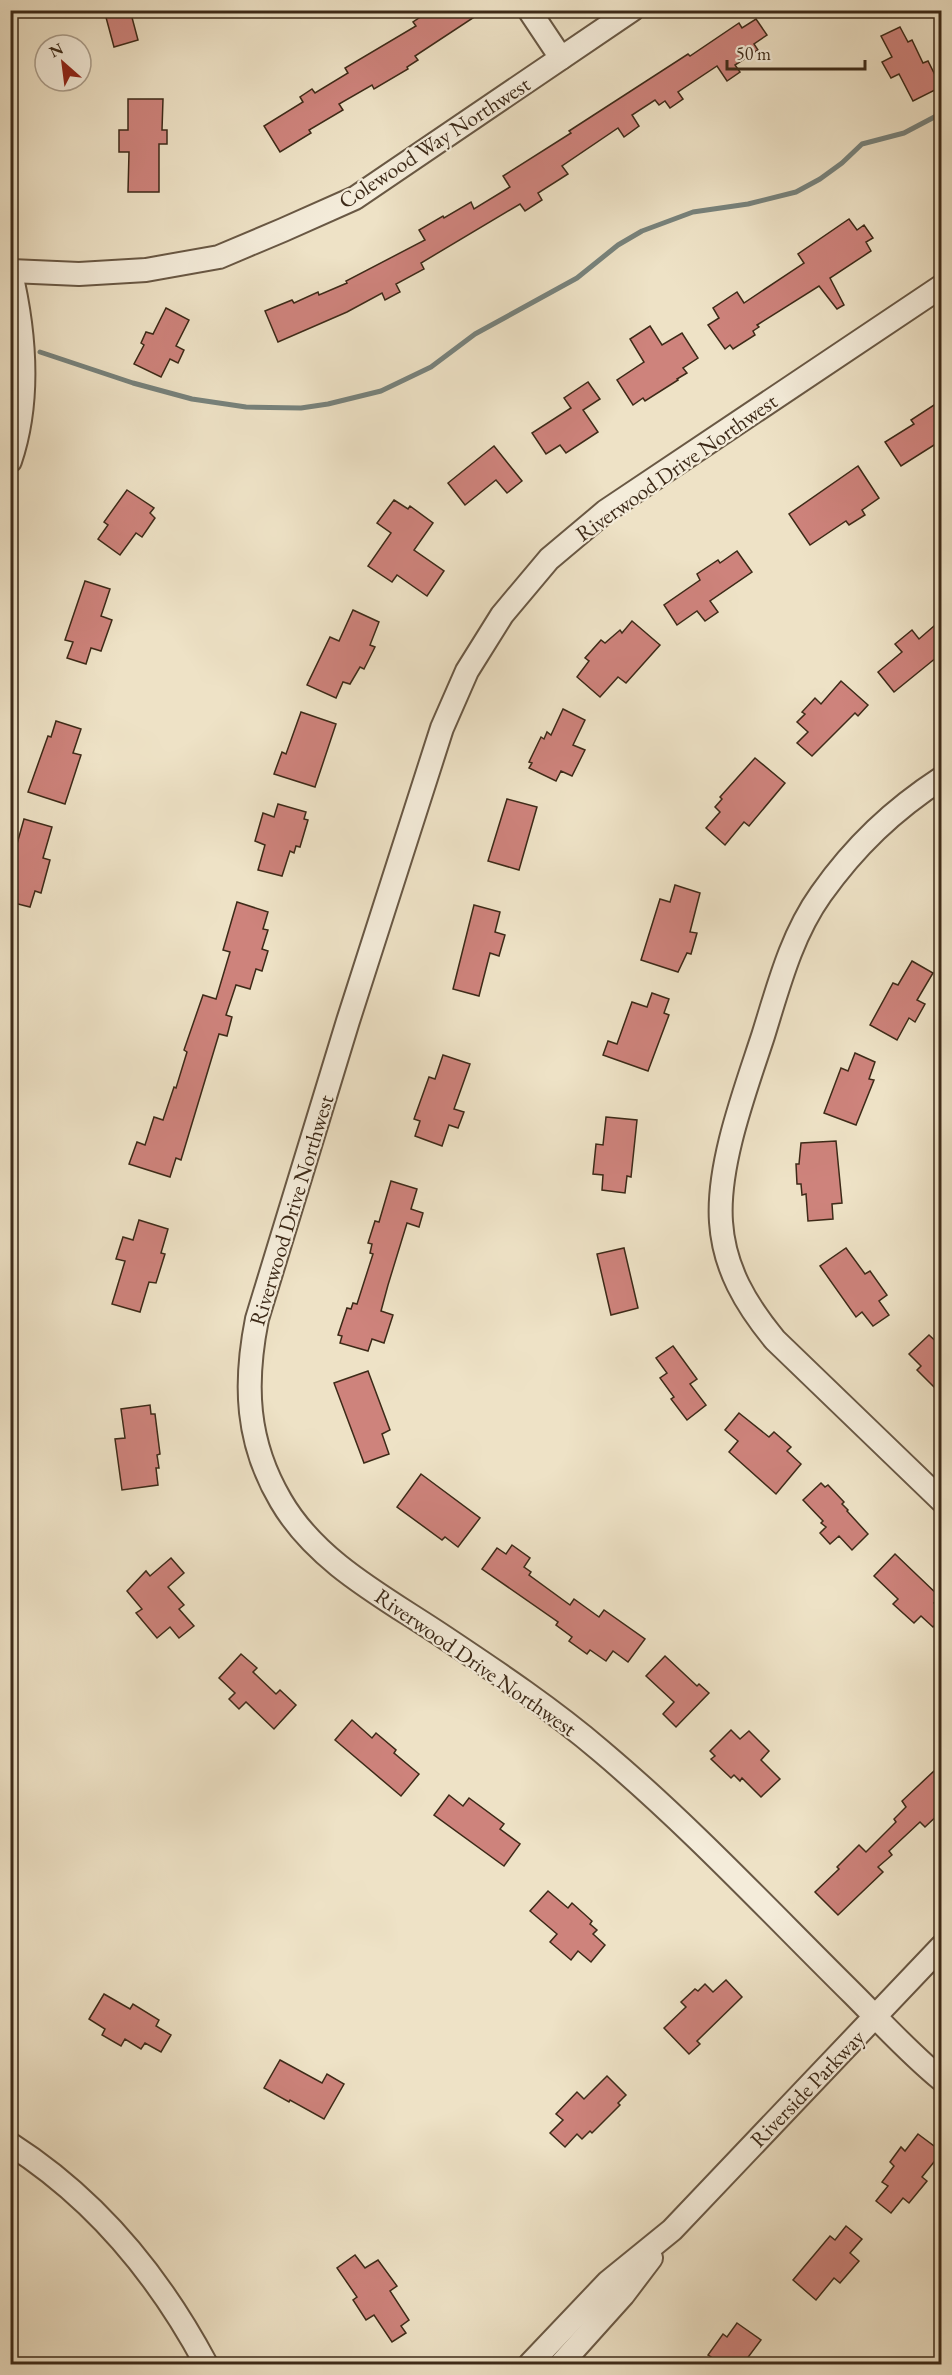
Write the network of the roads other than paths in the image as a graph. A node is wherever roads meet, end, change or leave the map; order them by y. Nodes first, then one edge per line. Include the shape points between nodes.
1 (530, 10) edge
2 (632, 10) edge
3 (561, 58) junction
4 (11, 270) edge
5 (942, 286) edge
6 (10, 461) edge
7 (942, 778) edge
8 (942, 1501) edge
9 (942, 1946) edge
10 (876, 2017) junction
11 (942, 2080) edge
12 (10, 2144) edge
13 (672, 2230) junction
14 (206, 2364) edge
15 (530, 2364) edge
16 (561, 2364) edge

1 - 3 street
2 - 3 street, Colewood Way Northwest
3 - 4 street, Colewood Way Northwest via 355,198 219,257 146,270 79,274
4 - 6 street via 24,359 22,403
5 - 10 street, Riverwood Drive Northwest via 606,511 549,559 502,615 466,671 442,729 348,1021 257,1319 250,1354 249,1403 259,1454 281,1502 312,1543 343,1570 510,1681 600,1750 667,1810
7 - 8 street via 884,820 853,851 819,896 790,952 737,1116 722,1190 721,1222 737,1286 753,1313 775,1340
9 - 10 street, Riverside Parkway
10 - 11 street, Riverwood Drive Northwest
10 - 13 street, Riverside Parkway
12 - 14 street via 52,2173 96,2212 135,2255 162,2290
13 - 15 street, Riverside Parkway via 608,2282
13 - 16 street, Riverside Parkway via 623,2295

